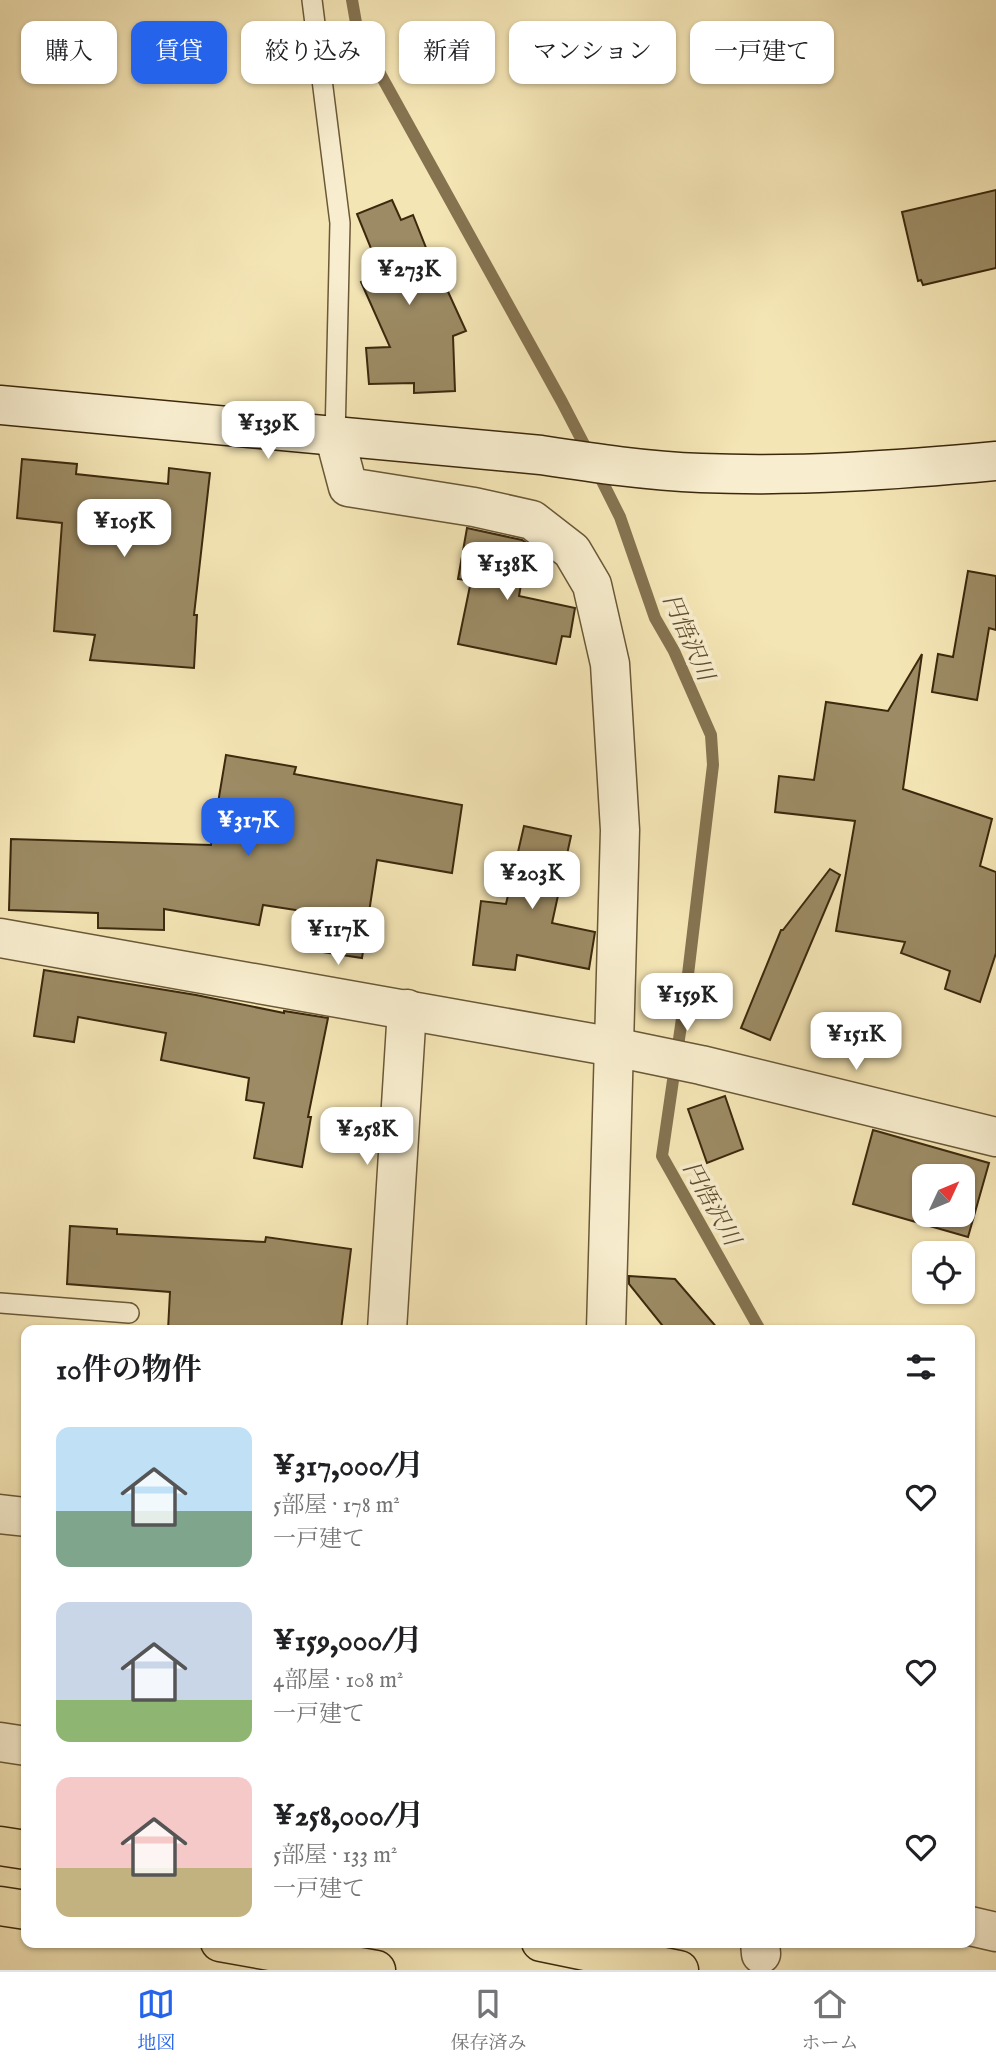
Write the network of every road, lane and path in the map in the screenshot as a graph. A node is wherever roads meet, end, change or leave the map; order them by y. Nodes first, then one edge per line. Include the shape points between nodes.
1 (312, 0) edge
2 (0, 405) edge
3 (335, 438) junction
4 (996, 461) edge
5 (0, 938) edge
6 (407, 1009) junction
7 (614, 1047) junction
8 (996, 1137) edge
9 (0, 1303) edge
10 (129, 1313) dead end
11 (387, 1325) edge
12 (606, 1325) edge
13 (0, 1514) edge
14 (21, 1516) edge
15 (0, 1742) edge
16 (21, 1745) edge
17 (0, 1846) edge
18 (21, 1849) edge
19 (0, 1906) edge
20 (21, 1909) edge
21 (975, 1927) edge
22 (996, 1932) edge
23 (253, 1948) edge
24 (571, 1948) edge
25 (376, 1970) edge
26 (679, 1970) edge

1 - 3 lane via 340,223
2 - 3 street
3 - 4 street via 701,473 868,472
3 - 7 street via 348,487 532,520 572,551 592,585 610,664 617,762 620,830
5 - 6 street
6 - 7 street
6 - 11 street
7 - 8 street
7 - 12 street
9 - 10 lane
13 - 14 street
15 - 16 street
17 - 18 highway
19 - 20 highway
21 - 22 street
23 - 25 highway
24 - 26 highway

